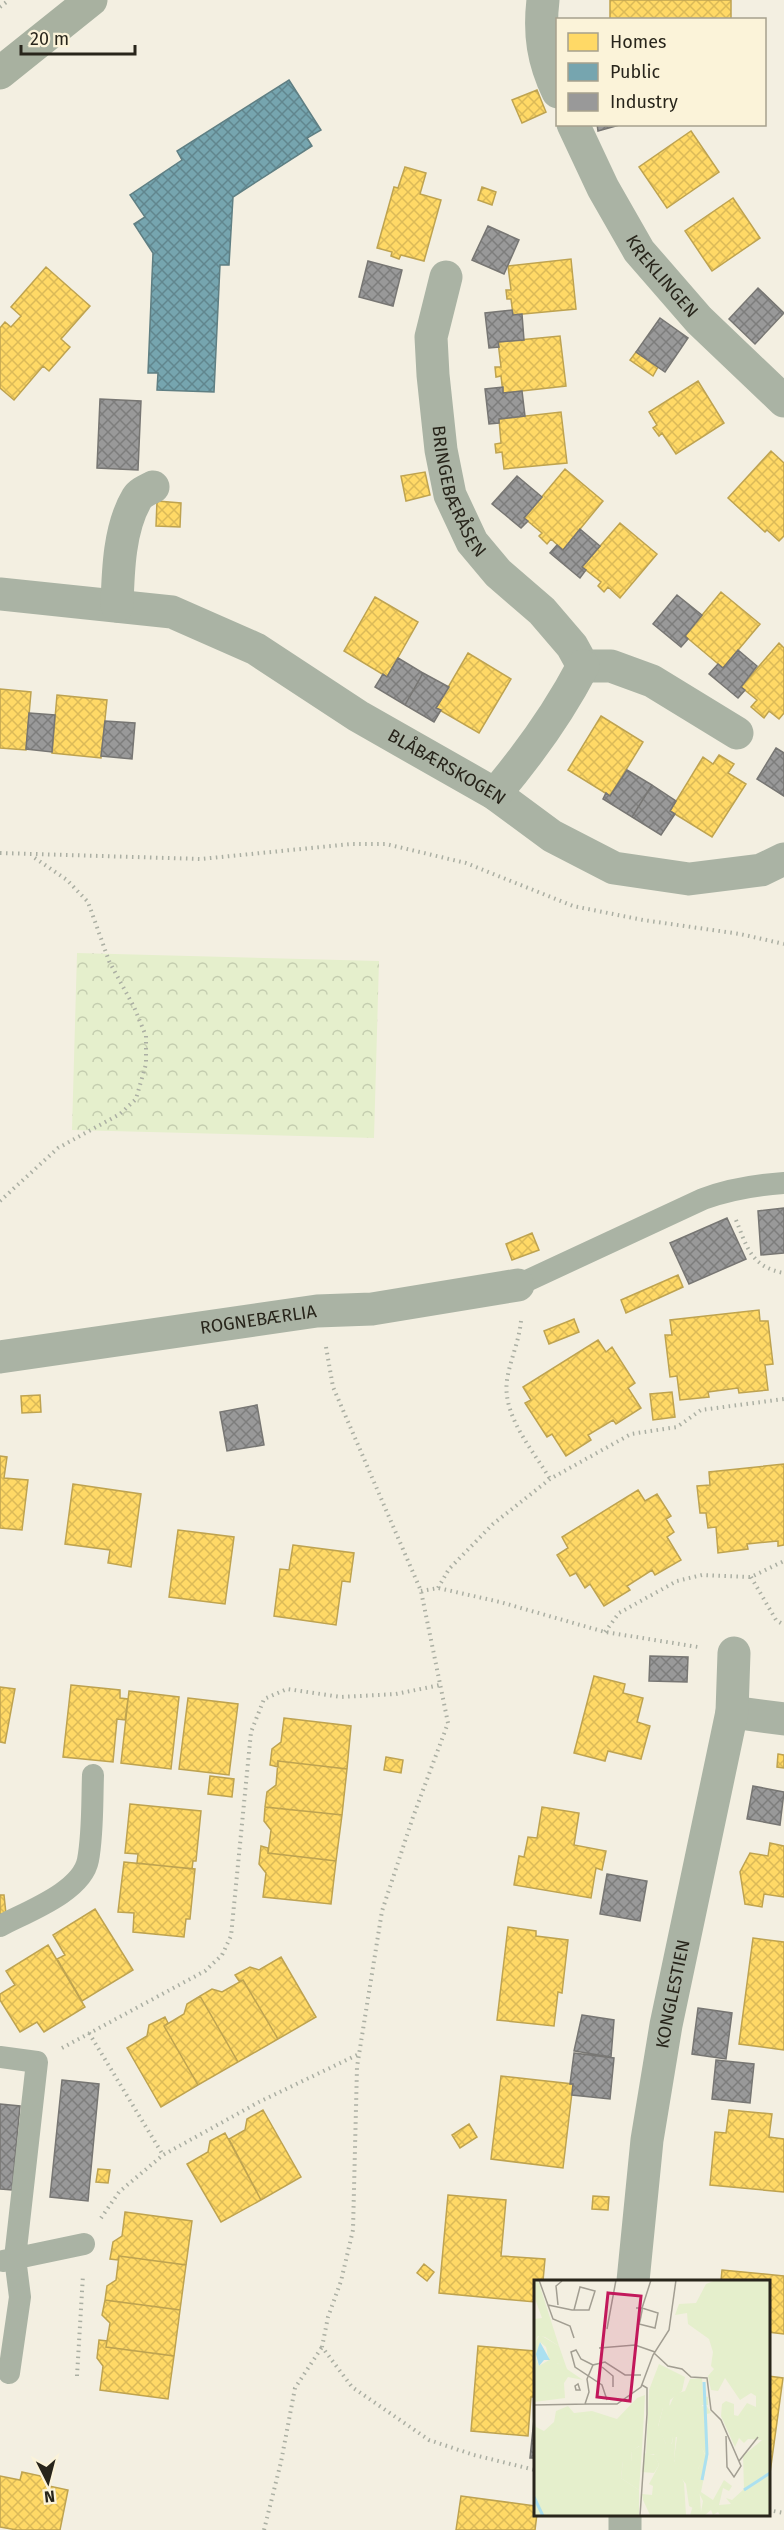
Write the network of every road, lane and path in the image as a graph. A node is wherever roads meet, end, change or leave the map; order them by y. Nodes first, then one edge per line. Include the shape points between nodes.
1 (9, 0) edge
2 (91, 0) edge
3 (543, 0) edge
4 (0, 7) edge
5 (0, 73) edge
6 (556, 88) edge
7 (574, 126) edge
8 (446, 277) dead end
9 (784, 401) edge
10 (153, 487) dead end
11 (0, 594) edge
12 (117, 606) junction
13 (583, 666) junction
14 (737, 733) dead end
15 (495, 794) junction
16 (0, 853) edge
17 (30, 855) junction
18 (784, 859) edge
19 (784, 944) edge
20 (784, 1184) edge
21 (724, 1191) junction
22 (0, 1201) edge
23 (784, 1273) edge
24 (518, 1285) junction
25 (317, 1311) junction
26 (0, 1357) edge
27 (784, 1399) edge
28 (550, 1479) junction
29 (784, 1561) edge
30 (751, 1577) junction
31 (438, 1588) junction
32 (421, 1591) junction
33 (784, 1625) edge
34 (605, 1632) junction
35 (734, 1653) joint
36 (440, 1685) junction
37 (732, 1712) junction
38 (784, 1719) edge
39 (93, 1775) dead end
40 (0, 1926) edge
41 (89, 2033) junction
42 (359, 2054) junction
43 (0, 2057) edge
44 (37, 2062) junction
45 (163, 2155) junction
46 (84, 2244) junction
47 (8, 2260) edge
48 (633, 2280) edge
49 (322, 2347) junction
50 (9, 2373) dead end
51 (77, 2376) dead end
52 (534, 2470) edge
53 (769, 2510) edge
54 (784, 2513) edge
55 (264, 2530) edge

1 - 4 path
2 - 5 main road
3 - 6 street via 540,30 549,75
7 - 9 street, KREKLINGEN via 639,251 699,320
8 - 13 street, BRINGEBÆRÅSEN via 431,337 441,450 450,495 472,542 498,573 543,611
10 - 12 street via 138,496 128,518
11 - 12 street, BLÅBÆRSKOGEN
12 - 15 street, BLÅBÆRSKOGEN via 172,612 256,649 358,717
13 - 14 street via 611,666 652,681
13 - 15 street via 565,700
15 - 18 street, BLÅBÆRSKOGEN via 552,836 614,868 689,879 761,870
16 - 17 path
17 - 19 path via 201,859 380,843 466,863 573,906
17 - 22 path via 67,880 88,902 109,961 146,1036 146,1064 136,1099 128,1107 58,1148
20 - 21 lane
21 - 23 path via 750,1255 763,1266
21 - 24 lane
24 - 25 street, ROGNEBÆRLIA via 372,1309
24 - 28 path via 520,1335 507,1380 507,1397 511,1414
25 - 26 street, ROGNEBÆRLIA
25 - 32 path via 333,1387
27 - 28 path via 701,1410 676,1427 631,1434
28 - 31 path via 493,1524 450,1569
29 - 30 path
30 - 33 path via 776,1620
30 - 34 path via 702,1575 677,1581 619,1613
31 - 32 path
31 - 34 path
32 - 36 path
34 - 35 path
35 - 37 street, KONGLESTIEN
36 - 41 path via 396,1694 341,1697 287,1689 264,1699 251,1732 231,1936 222,1955 205,1971
36 - 42 path via 448,1723 382,1911
37 - 38 street
37 - 48 street, KONGLESTIEN via 666,2025 647,2140
39 - 40 lane via 88,1862 76,1881 59,1896
41 - 44 path
41 - 45 path
42 - 45 path via 259,2102
42 - 49 path via 353,2230
43 - 44 lane
44 - 47 lane
45 - 46 path via 119,2192
46 - 47 lane
46 - 51 path
47 - 50 lane via 20,2297
49 - 52 path via 352,2387 429,2440
49 - 55 path via 295,2388
53 - 54 path

